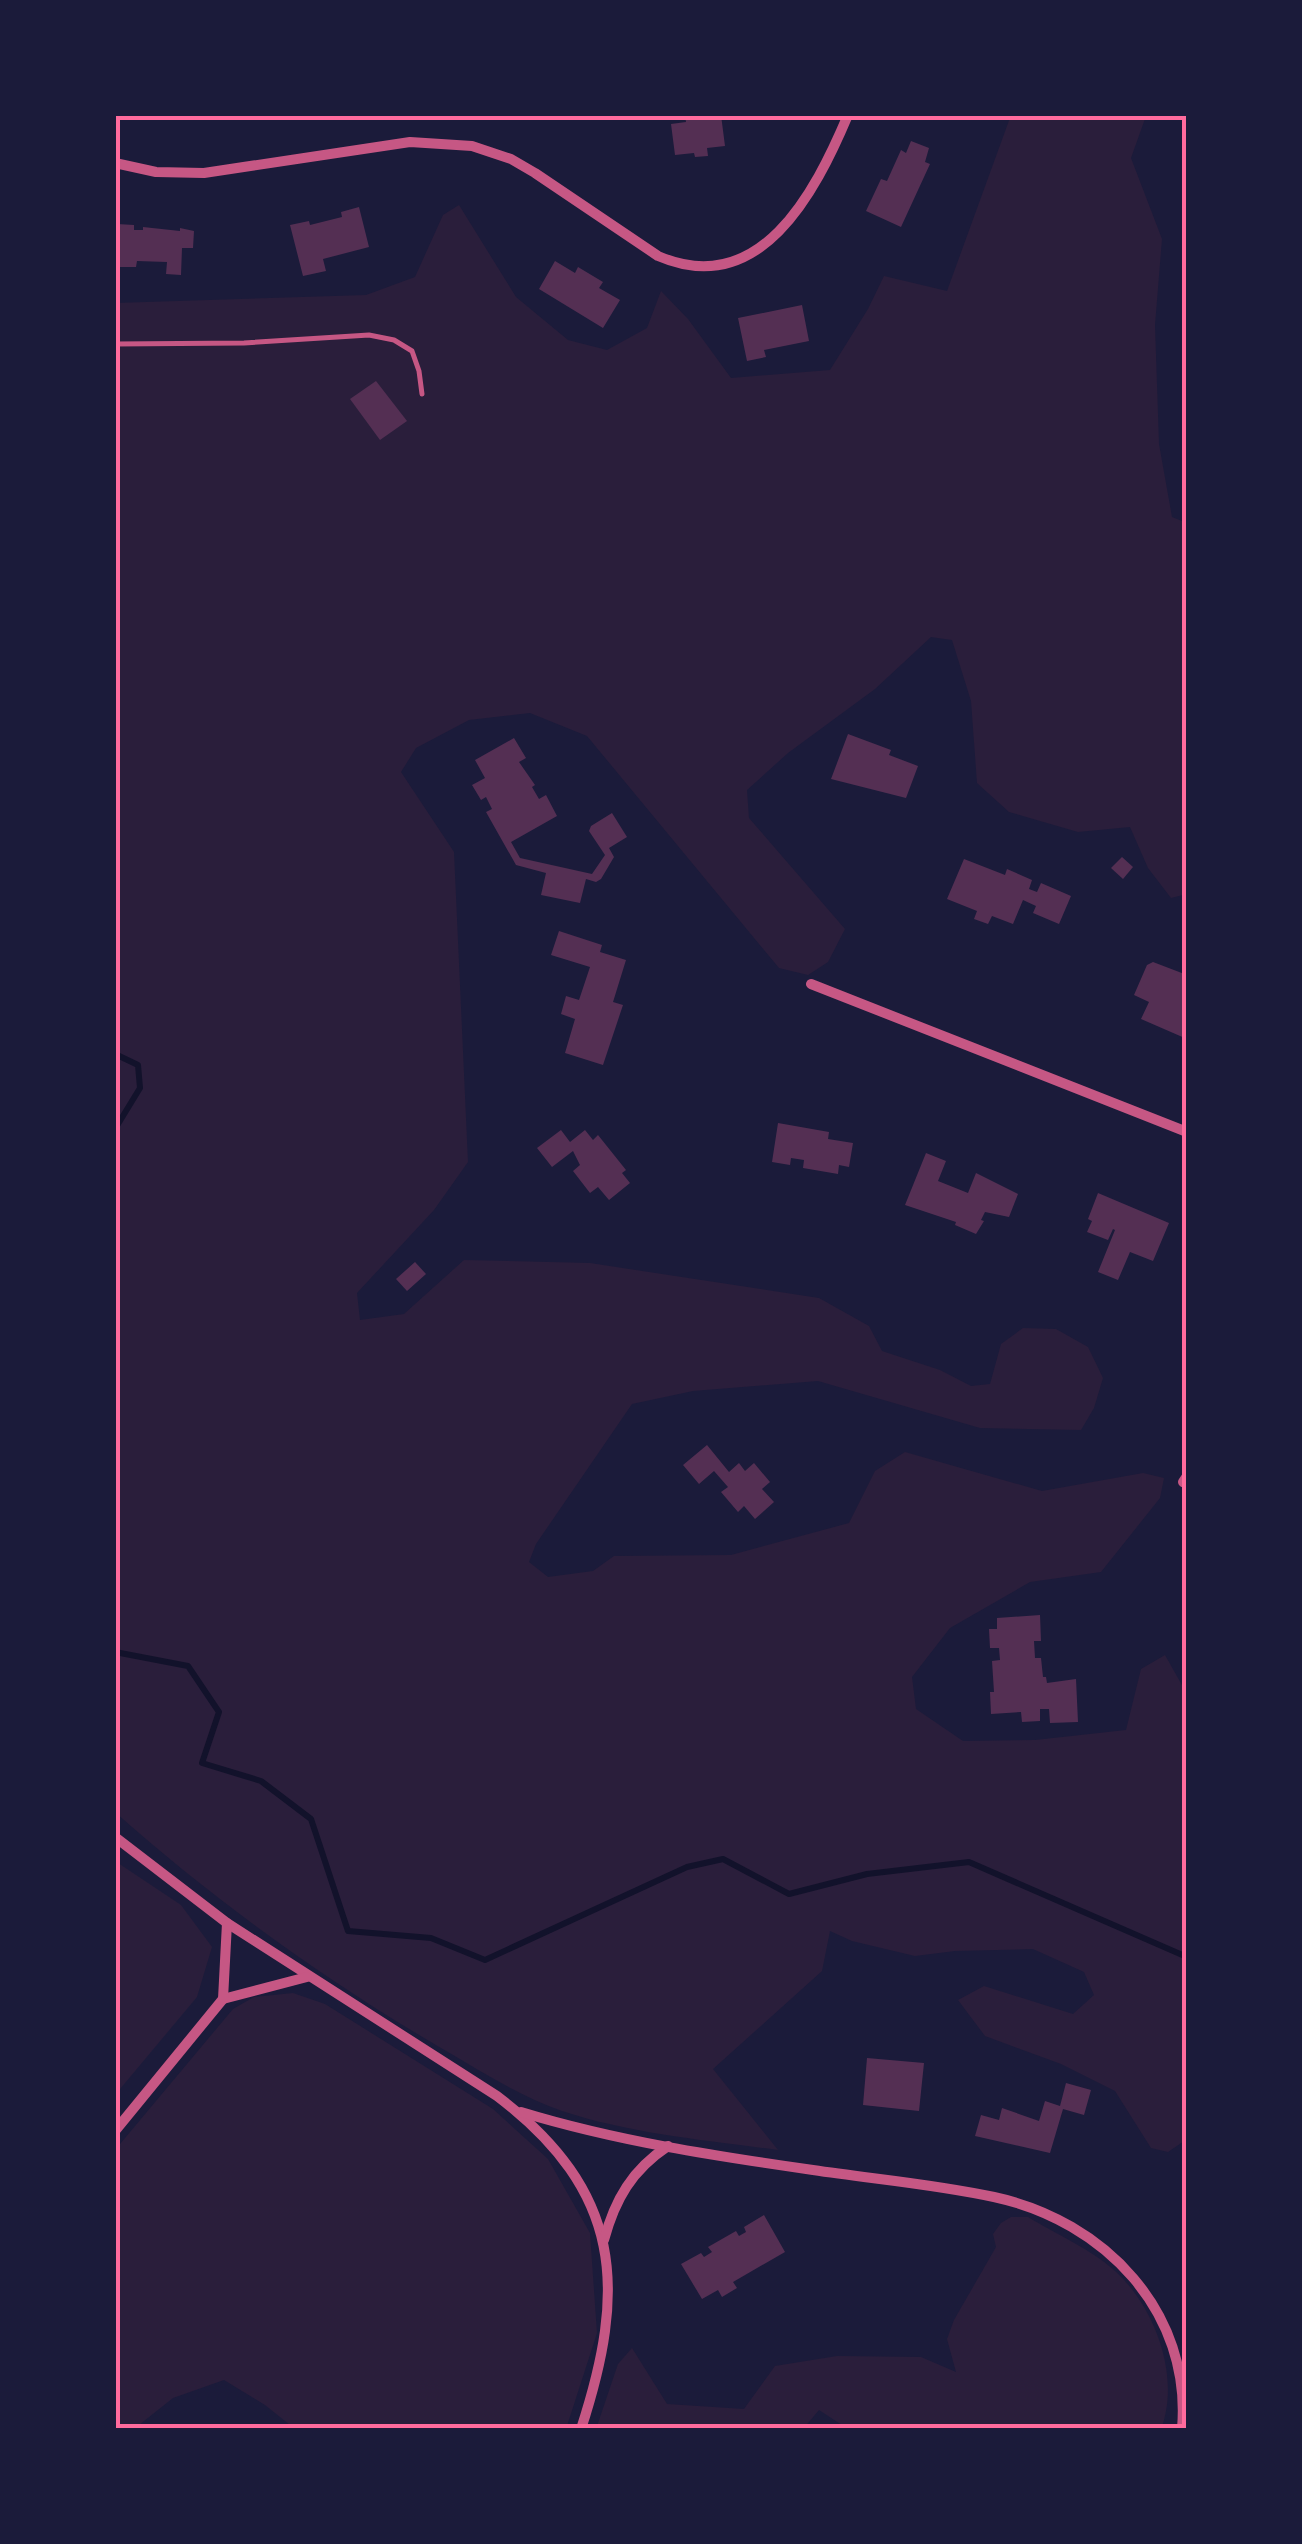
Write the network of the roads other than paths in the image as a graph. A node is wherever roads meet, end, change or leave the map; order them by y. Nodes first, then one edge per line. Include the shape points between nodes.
1 (848, 115) edge
2 (117, 160) edge
3 (115, 344) edge
4 (422, 394) dead end
5 (811, 984) dead end
6 (1187, 1132) edge
7 (115, 1836) edge
8 (227, 1923) junction
9 (307, 1977) junction
10 (223, 1999) junction
11 (516, 2110) junction
12 (115, 2131) edge
13 (668, 2146) junction
14 (604, 2241) junction
15 (581, 2429) edge
16 (1182, 2429) edge

1 - 2 street via 830,158 781,228 746,258 704,268 658,256 535,173 472,146 410,142 204,173 156,172
3 - 4 lane via 369,335 412,351
5 - 6 street
7 - 8 street
8 - 9 street
8 - 10 street
9 - 10 street
9 - 11 street
10 - 12 street
11 - 13 street
11 - 14 street via 576,2178
13 - 14 street via 628,2182
13 - 16 street via 996,2197 1065,2224 1131,2272 1165,2322 1180,2376
14 - 15 street via 608,2314

